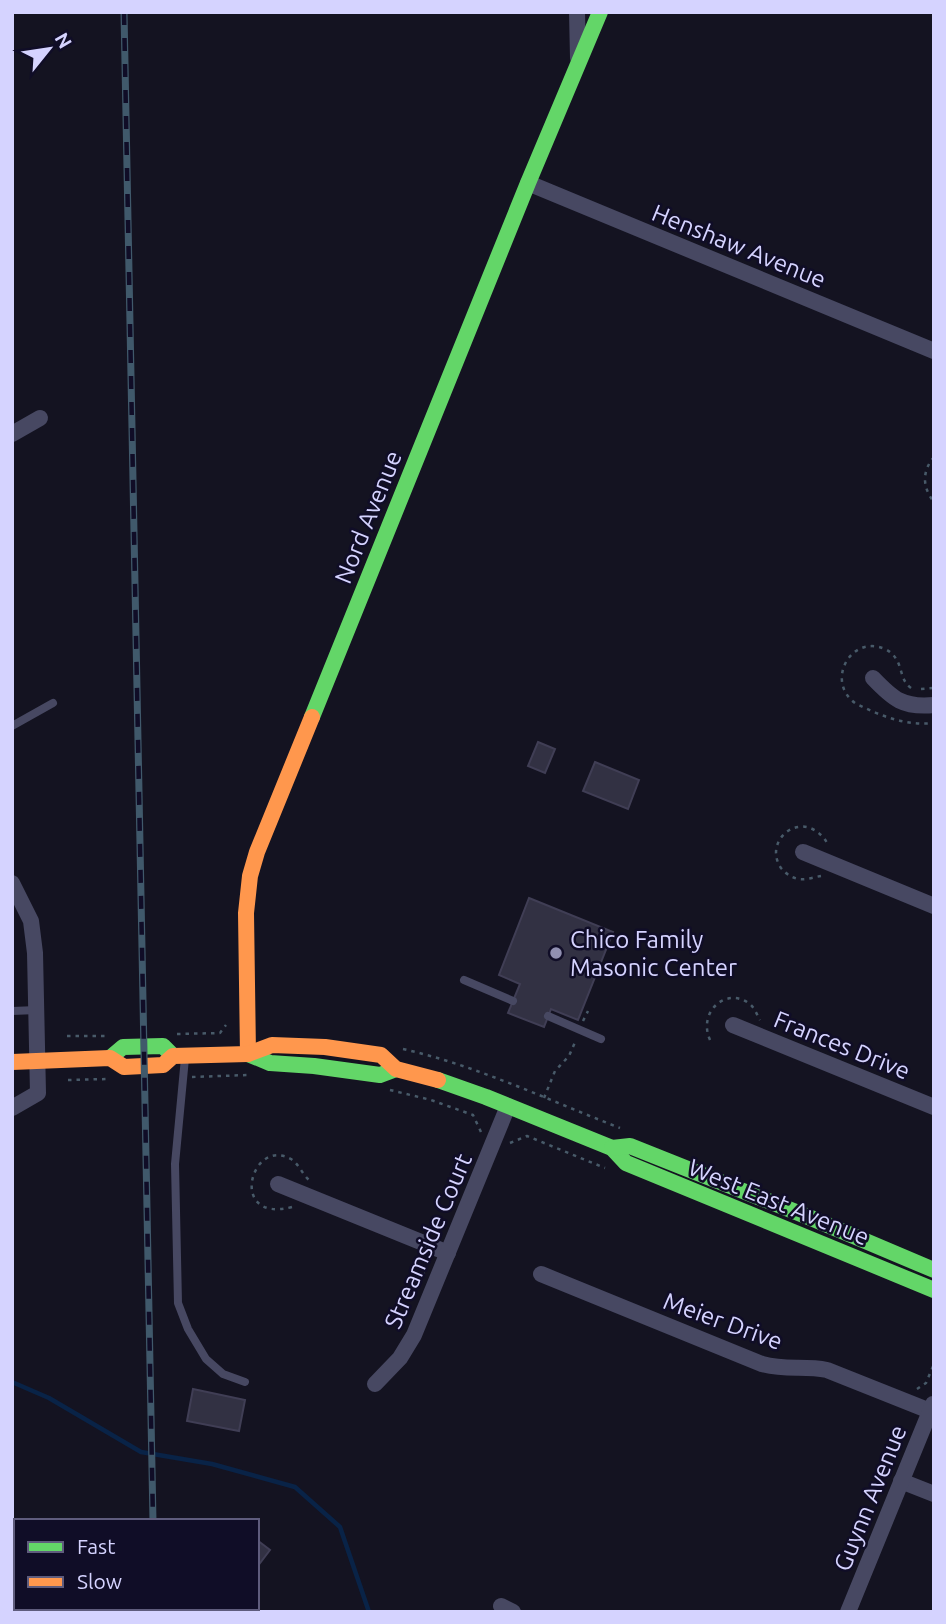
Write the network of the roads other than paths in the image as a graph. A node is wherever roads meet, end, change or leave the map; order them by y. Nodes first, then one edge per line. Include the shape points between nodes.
1 (577, 12) edge
2 (600, 12) edge
3 (578, 64) junction
4 (528, 183) junction
5 (934, 351) edge
6 (40, 418) dead end
7 (12, 434) edge
8 (873, 678) dead end
9 (53, 703) dead end
10 (934, 705) edge
11 (12, 726) edge
12 (803, 852) dead end
13 (12, 883) edge
14 (934, 906) edge
15 (464, 980) dead end
16 (513, 1001) dead end
17 (37, 1010) junction
18 (12, 1011) edge
19 (548, 1016) dead end
20 (733, 1025) dead end
21 (601, 1039) dead end
22 (248, 1054) junction
23 (179, 1056) junction
24 (38, 1061) junction
25 (12, 1062) edge
26 (508, 1106) junction
27 (934, 1107) edge
28 (12, 1108) edge
29 (612, 1148) junction
30 (278, 1184) dead end
31 (448, 1253) junction
32 (934, 1270) edge
33 (541, 1274) dead end
34 (934, 1290) edge
35 (245, 1382) dead end
36 (375, 1384) dead end
37 (932, 1407) edge
38 (901, 1481) junction
39 (934, 1494) edge
40 (848, 1612) edge

1 - 3 street
2 - 3 main road, Nord Avenue
3 - 4 main road, Nord Avenue
4 - 5 street, Henshaw Avenue
4 - 22 main road, Nord Avenue via 253,864 246,913
6 - 7 street
8 - 10 street via 900,702
9 - 11 lane
12 - 14 street
13 - 17 street via 30,922
15 - 16 lane
17 - 18 lane
17 - 24 street
19 - 21 lane
20 - 27 street, Frances Drive
22 - 23 main road, West East Avenue
22 - 26 main road, West East Avenue via 270,1063 380,1075 396,1069
23 - 24 main road, West East Avenue via 163,1046 123,1047 110,1058
23 - 35 lane via 182,1077 175,1164 178,1303 206,1359 223,1374
24 - 25 main road, West East Avenue
24 - 28 street via 38,1093
26 - 29 main road, West East Avenue
26 - 31 street, Streamside Court
29 - 32 main road, West East Avenue via 630,1146
29 - 34 main road, West East Avenue via 626,1163
30 - 31 street
31 - 36 street, Streamside Court via 408,1346
33 - 37 street, Meier Drive via 762,1364 783,1369 816,1367
37 - 38 street, Guynn Avenue
38 - 39 street
38 - 40 street, Guynn Avenue

